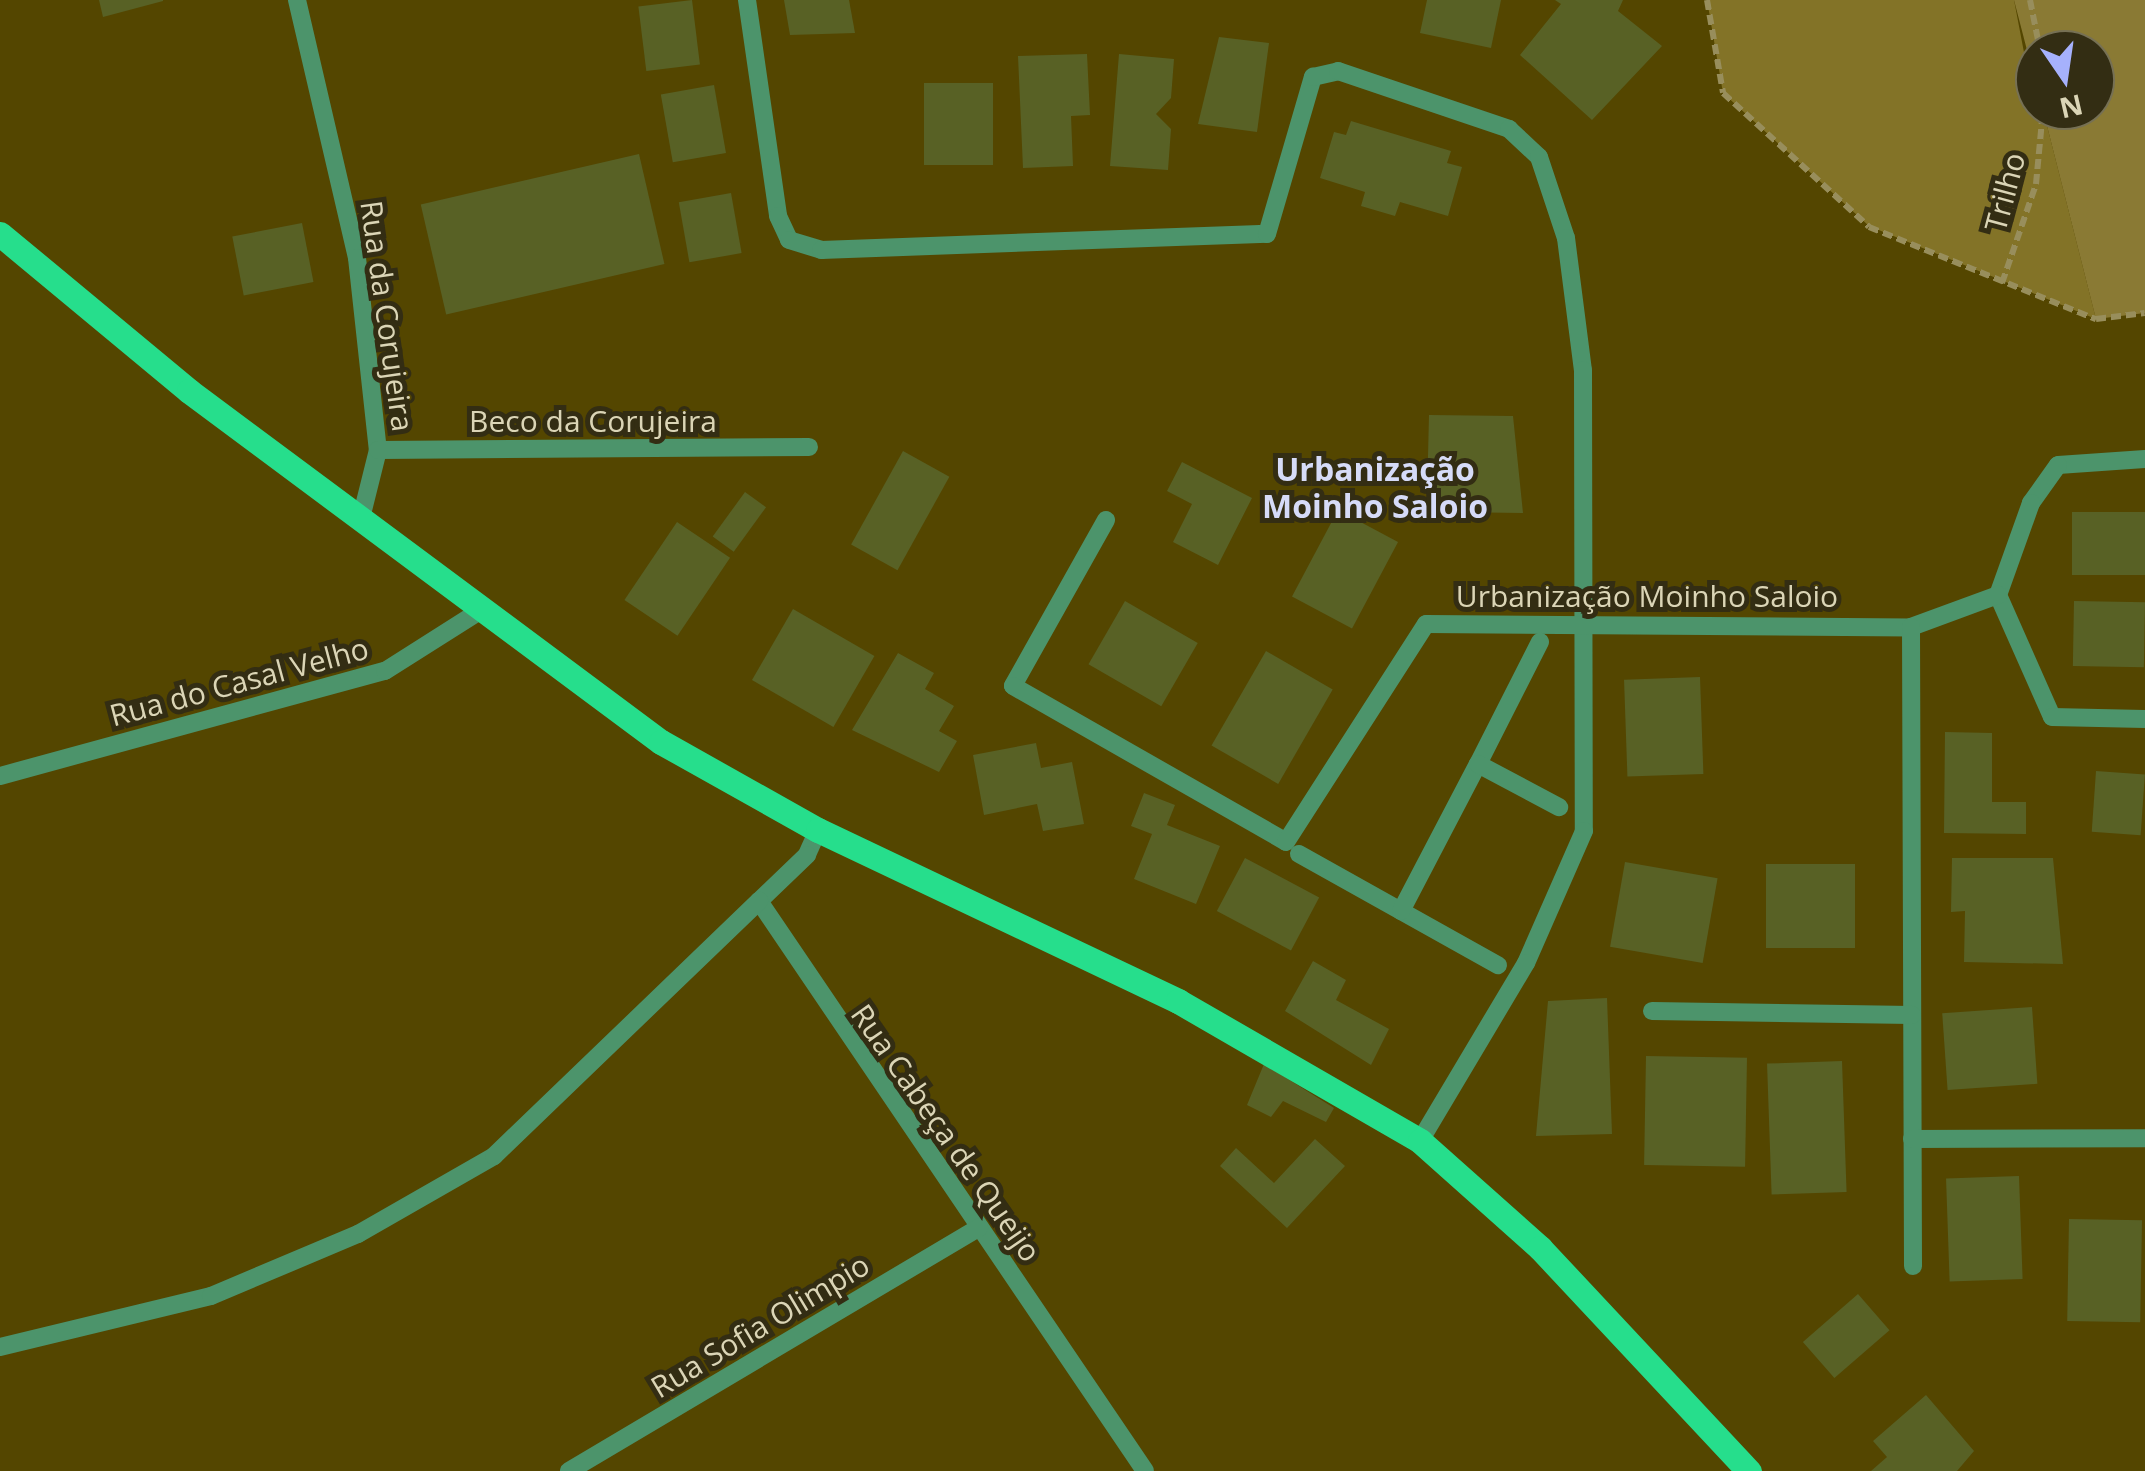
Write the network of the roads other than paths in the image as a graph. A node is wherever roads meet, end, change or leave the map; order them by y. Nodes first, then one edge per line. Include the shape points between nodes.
1 (297, 0) edge
2 (747, 0) edge
3 (0, 234) edge
4 (808, 447) dead end
5 (378, 450) junction
6 (2145, 459) edge
7 (1106, 520) dead end
8 (360, 522) junction
9 (1998, 595) junction
10 (478, 612) junction
11 (1585, 625) junction
12 (1911, 627) junction
13 (1540, 642) dead end
14 (2145, 718) edge
15 (1478, 764) junction
16 (0, 776) edge
17 (1559, 807) dead end
18 (818, 830) junction
19 (1299, 854) dead end
20 (758, 901) junction
21 (1402, 911) junction
22 (1498, 964) dead end
23 (1652, 1011) dead end
24 (1912, 1015) junction
25 (2145, 1138) edge
26 (1912, 1139) junction
27 (1420, 1141) junction
28 (979, 1228) junction
29 (1913, 1266) dead end
30 (0, 1347) edge
31 (569, 1471) edge
32 (1145, 1471) edge
33 (1749, 1471) edge

1 - 5 street, Rua da Corujeira via 357,258
2 - 11 street via 778,216 789,240 821,250 1267,234 1312,77 1338,71 1509,129 1539,158 1566,238 1584,370
3 - 8 main road
4 - 5 street, Beco da Corujeira
5 - 8 street, Rua da Corujeira
6 - 9 street via 2058,465 2030,503
7 - 11 street, Urbanização Moinho Saloio via 1014,686 1286,842 1426,624
8 - 10 main road
9 - 12 street, Urbanização Moinho Saloio
9 - 14 street via 2052,717
10 - 16 street, Rua do Casal Velho via 385,671
10 - 18 main road via 661,742
11 - 12 street, Urbanização Moinho Saloio
11 - 27 street via 1584,831 1574,866
12 - 24 street
13 - 15 street
15 - 17 street
15 - 21 street
18 - 20 street via 808,855
18 - 27 main road via 1178,1001
19 - 21 street
20 - 28 street, Rua Cabeça de Queijo
20 - 30 street via 494,1156 358,1234 212,1296
21 - 22 street
23 - 24 street
24 - 26 street
25 - 26 street
26 - 29 street
27 - 33 main road via 1564,1272
28 - 31 street, Rua Sofia Olimpio
28 - 32 street, Rua Cabeça de Queijo

